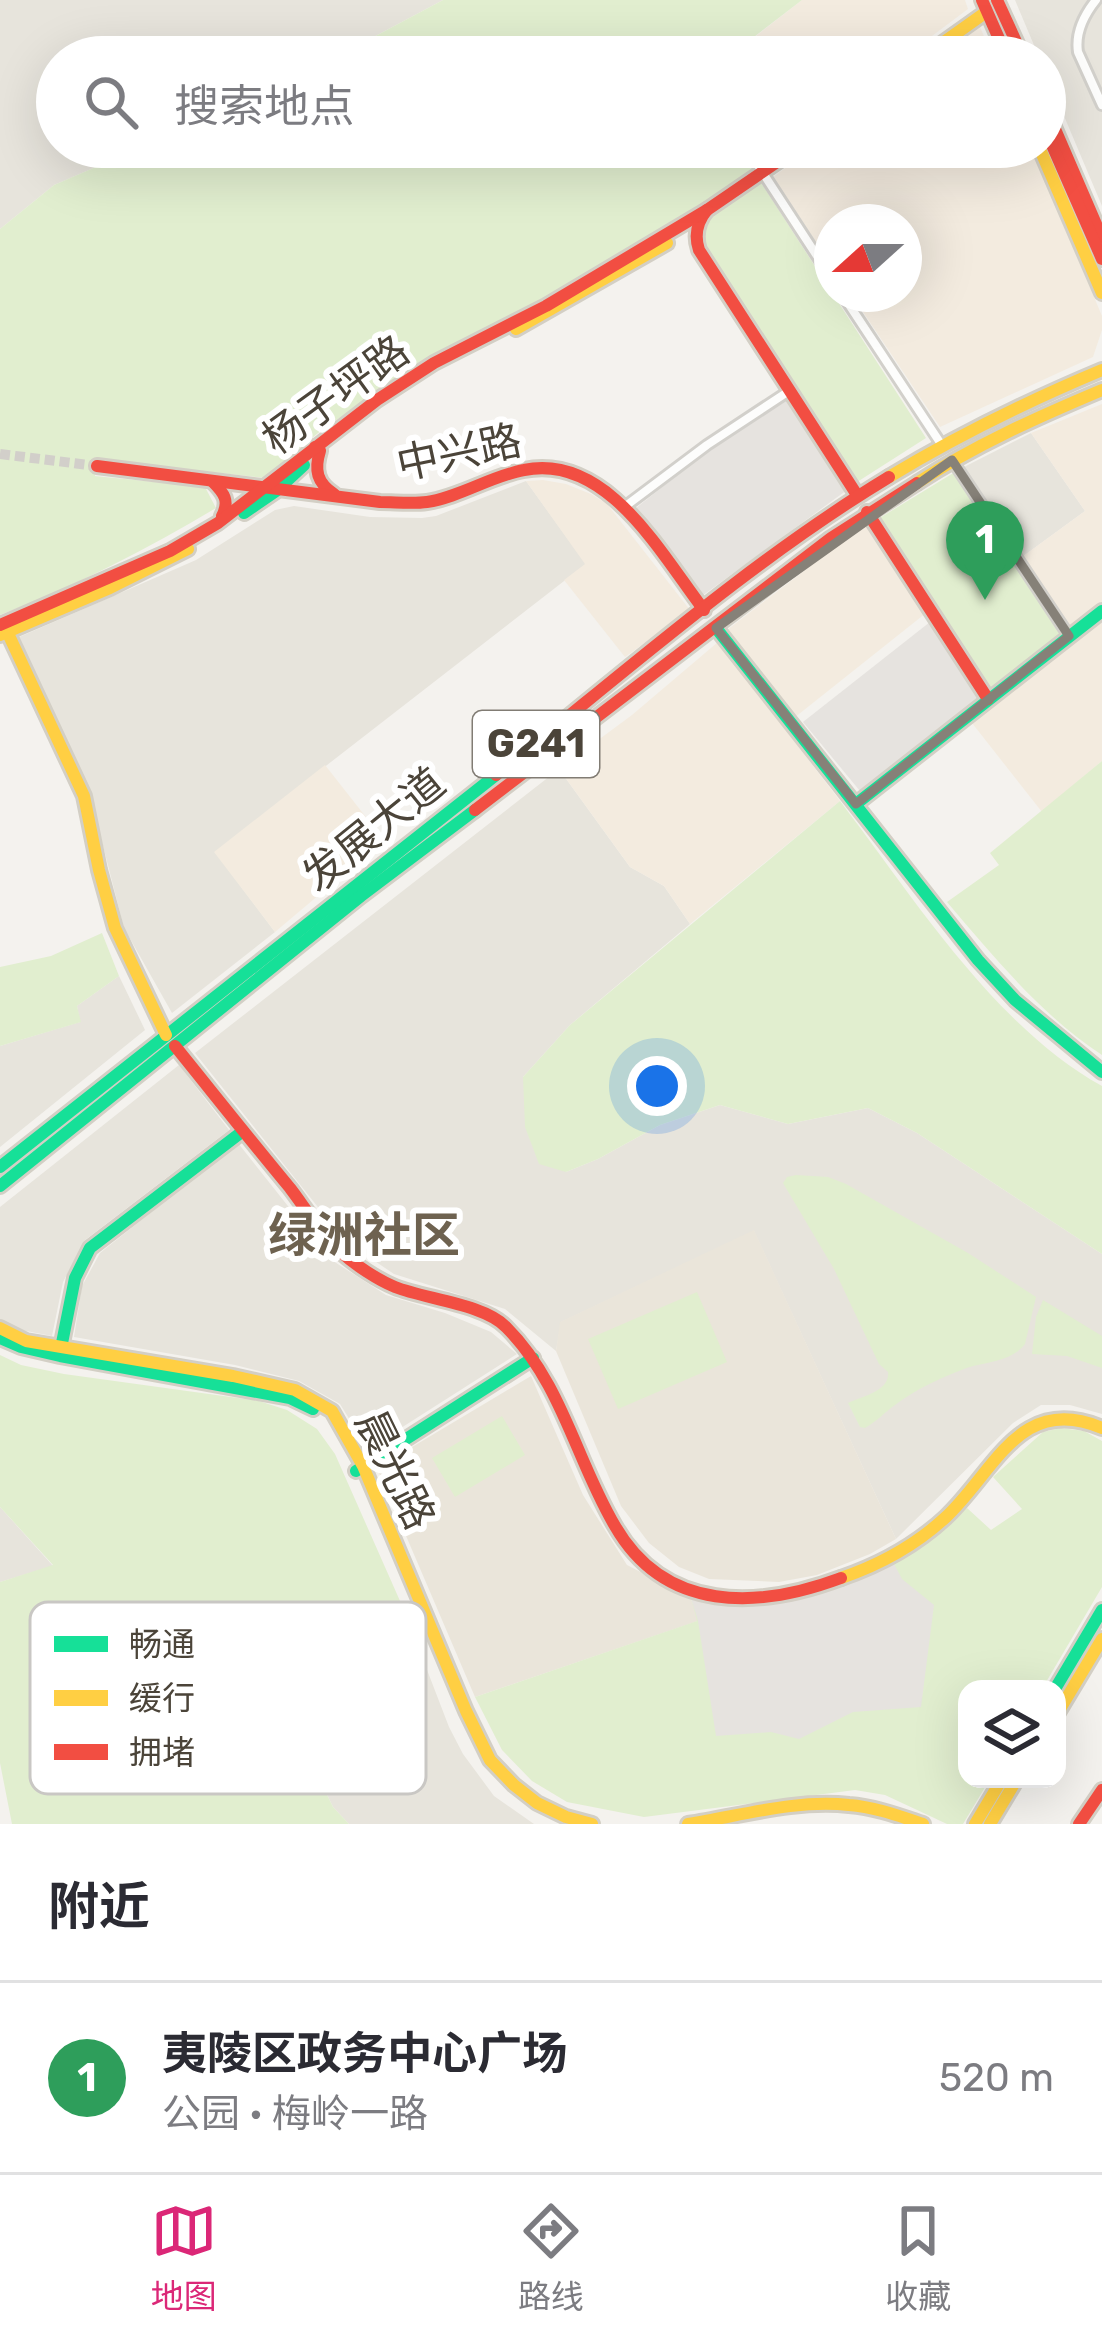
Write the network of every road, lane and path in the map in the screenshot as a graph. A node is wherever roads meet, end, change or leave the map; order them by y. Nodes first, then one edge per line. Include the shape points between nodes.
1 (1096, 0) edge
2 (985, 3) edge
3 (947, 36) edge
4 (1001, 36) edge
5 (1001, 36) edge
6 (1102, 104) edge
7 (1066, 155) edge
8 (759, 168) edge
9 (769, 168) edge
10 (1051, 168) edge
11 (1052, 168) edge
12 (1062, 168) edge
13 (762, 173) junction
14 (707, 210) junction
15 (698, 224) junction
16 (1102, 238) edge
17 (814, 252) edge
18 (1102, 259) edge
19 (1102, 277) edge
20 (1102, 293) edge
21 (854, 312) edge
22 (1102, 359) edge
23 (1102, 370) edge
24 (1087, 375) junction
25 (789, 391) junction
26 (1100, 392) edge
27 (941, 444) junction
28 (317, 449) junction
29 (952, 460) junction
30 (97, 466) tunnel mouth
31 (211, 479) junction
32 (270, 490) junction
33 (857, 495) junction
34 (342, 498) junction
35 (623, 508) junction
36 (867, 512) junction
37 (218, 523) junction
38 (704, 610) junction
39 (1102, 611) edge
40 (716, 628) junction
41 (3, 629) edge
42 (1069, 636) junction
43 (988, 699) junction
44 (856, 804) junction
45 (170, 1041) junction
46 (1102, 1072) edge
47 (243, 1131) junction
48 (0, 1167) edge
49 (0, 1186) edge
50 (0, 1328) edge
51 (0, 1338) edge
52 (61, 1351) junction
53 (533, 1358) junction
54 (1102, 1428) edge
55 (360, 1468) junction
56 (414, 1602) edge
57 (418, 1602) edge
58 (1102, 1610) edge
59 (426, 1619) edge
60 (426, 1630) edge
61 (1102, 1639) edge
62 (1060, 1680) edge
63 (1066, 1699) edge
64 (997, 1788) edge
65 (1012, 1788) edge
66 (1102, 1790) edge
67 (571, 1824) edge
68 (592, 1824) edge
69 (688, 1824) edge
70 (724, 1824) edge
71 (898, 1824) edge
72 (923, 1824) edge
73 (975, 1824) edge
74 (990, 1824) edge
75 (1078, 1824) edge

1 - 6 street via 1077,42
2 - 3 main road
2 - 4 main road
2 - 5 main road
7 - 16 main road
8 - 13 street
9 - 13 main road, 杨子坪路
10 - 20 main road
11 - 19 main road
12 - 18 main road
13 - 14 main road, 杨子坪路
13 - 17 street
14 - 15 main road
14 - 28 main road, 杨子坪路 via 434,363
15 - 25 main road via 699,250
15 - 28 main road, 杨子坪路 via 442,366
21 - 27 street
22 - 24 main road
23 - 24 main road, 发展大道 / G241
24 - 27 main road, 发展大道 / G241
25 - 33 main road
25 - 35 street
26 - 29 main road, 发展大道 / G241
27 - 33 main road, 发展大道 / G241
28 - 32 main road, 杨子坪路
28 - 34 main road via 318,479
29 - 36 main road, 发展大道 / G241
29 - 42 street
30 - 31 main road, 中兴路
31 - 32 main road, 中兴路
31 - 37 main road via 227,498
32 - 34 main road, 中兴路
32 - 37 main road, 杨子坪路
32 - 41 main road via 176,557
33 - 38 main road, 发展大道 / G241
34 - 35 main road, 中兴路 via 427,502 521,470 551,468 593,482
35 - 38 main road, 中兴路
36 - 40 main road, 发展大道 / G241
36 - 43 main road
37 - 41 main road, 杨子坪路
38 - 45 main road, 发展大道 / G241
39 - 42 main road
40 - 44 main road
40 - 45 main road, 发展大道 / G241
41 - 45 main road via 84,796 115,928
42 - 43 main road
43 - 44 main road
44 - 46 main road via 978,960
45 - 47 main road
45 - 48 main road, 发展大道 / G241
45 - 49 main road, 发展大道 / G241
47 - 52 main road via 90,1248 75,1278
47 - 53 main road via 340,1252 393,1286 502,1322
50 - 52 main road, 晨光路
51 - 52 main road, 晨光路
52 - 55 main road, 晨光路 via 295,1390 332,1411
53 - 54 main road via 614,1526 654,1571 698,1594 769,1596 839,1581 936,1525 1024,1430 1064,1418
53 - 55 main road
55 - 56 main road, 晨光路
55 - 57 main road, 晨光路
58 - 62 main road
59 - 68 main road, 晨光路 via 490,1760 537,1803
60 - 67 main road, 晨光路 via 484,1762 532,1808
61 - 63 main road
64 - 73 main road
65 - 74 main road
66 - 75 main road
69 - 72 main road via 842,1804
70 - 71 main road via 840,1810

